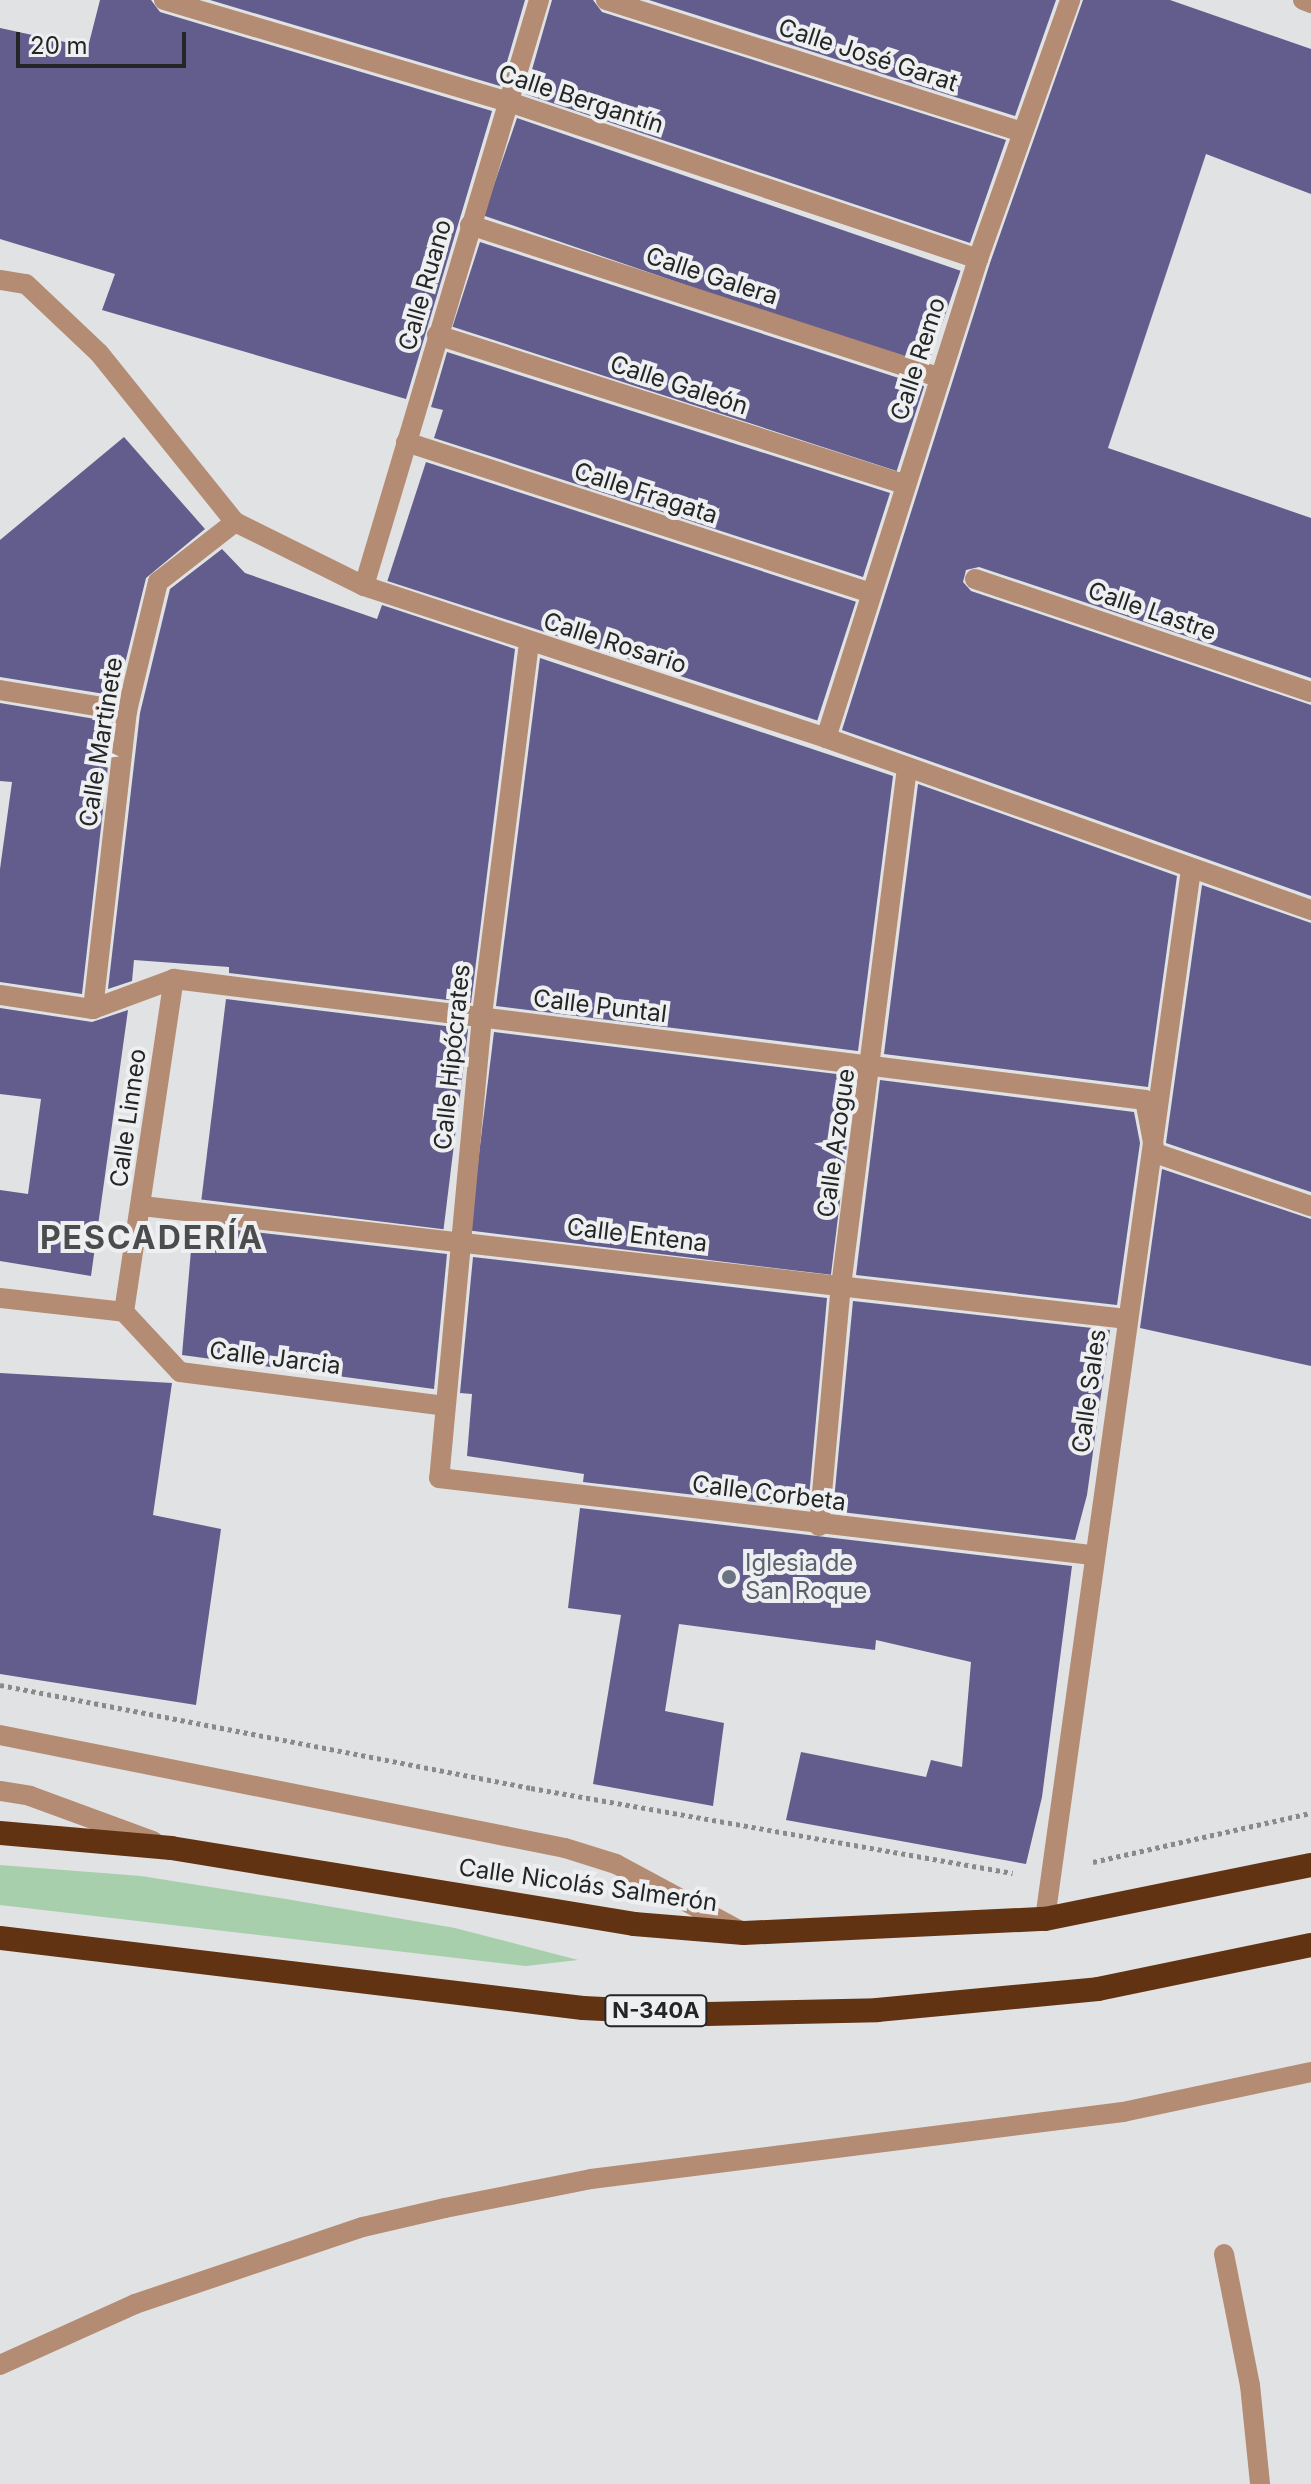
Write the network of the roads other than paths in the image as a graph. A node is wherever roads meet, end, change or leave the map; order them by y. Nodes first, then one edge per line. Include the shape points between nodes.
1 (164, 0) edge
2 (539, 0) edge
3 (606, 0) edge
4 (1070, 0) edge
5 (1303, 0) edge
6 (1311, 3) edge
7 (506, 101) junction
8 (1023, 132) junction
9 (470, 225) junction
10 (978, 259) junction
11 (0, 280) edge
12 (437, 335) junction
13 (939, 377) junction
14 (406, 442) junction
15 (904, 484) junction
16 (235, 522) junction
17 (975, 579) dead end
18 (364, 586) junction
19 (870, 593) junction
20 (529, 643) junction
21 (0, 690) edge
22 (1311, 692) edge
23 (127, 711) junction
24 (826, 738) junction
25 (907, 768) junction
26 (1191, 870) junction
27 (1311, 910) edge
28 (174, 979) junction
29 (0, 995) edge
30 (93, 1009) junction
31 (482, 1017) junction
32 (873, 1068) junction
33 (1155, 1153) junction
34 (142, 1206) junction
35 (1311, 1206) edge
36 (458, 1239) junction
37 (841, 1286) junction
38 (0, 1298) edge
39 (124, 1312) junction
40 (1126, 1319) junction
41 (445, 1406) junction
42 (439, 1478) joint
43 (819, 1526) junction
44 (1092, 1555) junction
45 (0, 1735) edge
46 (0, 1791) edge
47 (0, 1833) edge
48 (171, 1848) junction
49 (1311, 1865) edge
50 (1045, 1919) junction
51 (744, 1933) junction
52 (0, 1938) edge
53 (1311, 1945) edge
54 (1311, 2072) edge
55 (1224, 2254) dead end
56 (0, 2365) edge
57 (1260, 2484) edge

1 - 7 street, Calle Bergantín
2 - 7 street, Calle Ruano
3 - 8 street, Calle José Garat
4 - 8 street, Calle Remo
5 - 6 street
7 - 9 street, Calle Ruano
7 - 10 street, Calle Bergantín
8 - 10 street, Calle Remo
9 - 12 street, Calle Ruano
9 - 13 street, Calle Galera
10 - 13 street, Calle Remo
11 - 16 street, Calle Rosario via 26,284 99,353
12 - 14 street, Calle Ruano
12 - 15 street, Calle Galeón
13 - 15 street, Calle Remo
14 - 18 street, Calle Ruano
14 - 19 street, Calle Fragata
15 - 19 street, Calle Remo
16 - 18 street, Calle Rosario
16 - 23 street, Calle Martinete via 158,582
17 - 22 street, Calle Lastre
18 - 20 street, Calle Rosario
19 - 24 street, Calle Remo
20 - 24 street, Calle Rosario
20 - 31 street, Calle Hipócrates
21 - 23 street
23 - 30 street, Calle Martinete
24 - 25 street, Calle Rosario
25 - 26 street, Calle Rosario
25 - 32 street, Calle Azogue
26 - 27 street, Calle Rosario
26 - 33 street, Calle Sales
28 - 30 street, Calle Puntal
28 - 31 street, Calle Puntal
28 - 34 street, Calle Linneo
29 - 30 street, Calle Puntal
31 - 32 street, Calle Puntal
31 - 36 street, Calle Hipócrates
32 - 33 street, Calle Puntal via 1145,1100
32 - 37 street, Calle Azogue
33 - 35 street
33 - 40 street, Calle Sales
34 - 36 street, Calle Entena
34 - 39 street, Calle Linneo
36 - 37 street, Calle Entena
36 - 41 street, Calle Hipócrates
37 - 40 street, Calle Entena
37 - 43 street, Calle Azogue
38 - 39 street
39 - 41 street, Calle Jarcia via 180,1372
40 - 44 street, Calle Sales
41 - 42 street, Calle Hipócrates
42 - 43 street, Calle Corbeta
43 - 44 street, Calle Corbeta
44 - 50 street, Calle Sales
45 - 51 street via 565,1848 616,1864
46 - 48 street via 30,1796
47 - 48 highway, Calle Nicolás Salmerón
48 - 51 highway, Calle Nicolás Salmerón via 634,1924
49 - 50 highway, Calle Nicolás Salmerón
50 - 51 highway, Calle Nicolás Salmerón
52 - 53 highway, N-340A via 583,2008 707,2014 846,2012 1098,1989
54 - 56 street via 1123,2112 591,2179 445,2208 363,2227 177,2289
55 - 57 street via 1250,2385

